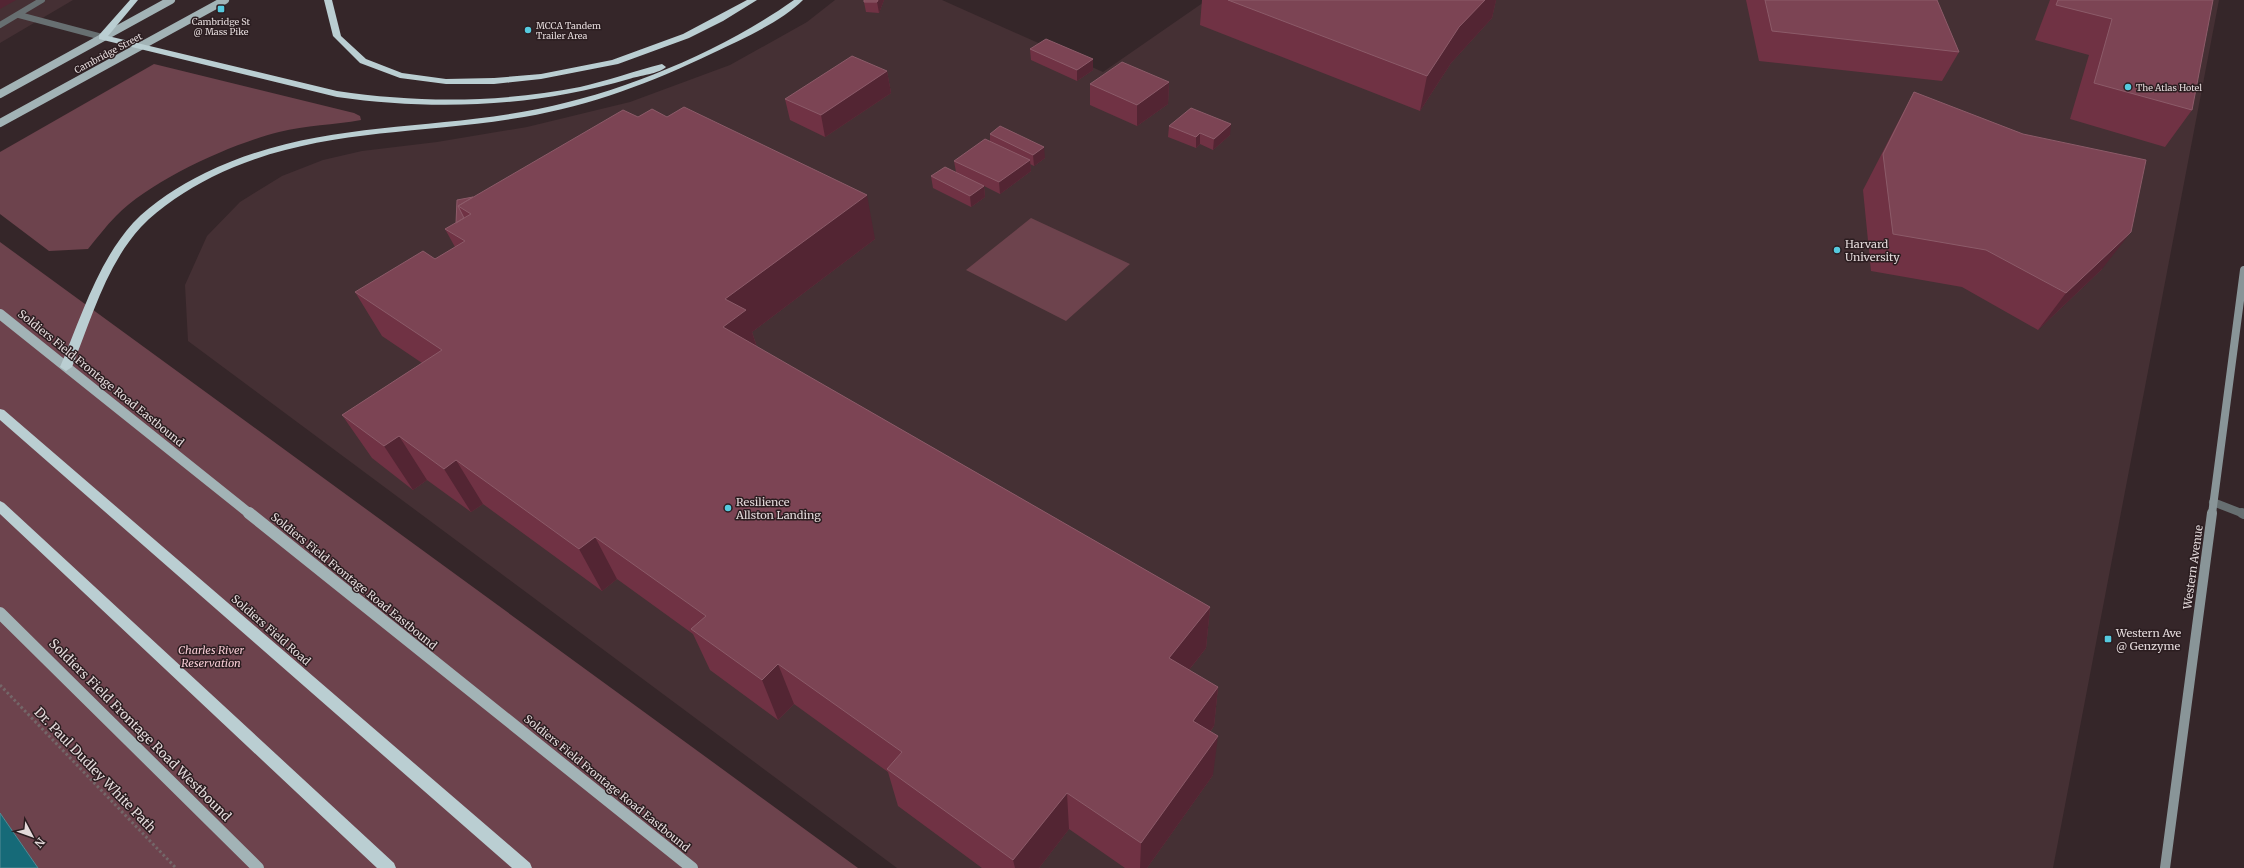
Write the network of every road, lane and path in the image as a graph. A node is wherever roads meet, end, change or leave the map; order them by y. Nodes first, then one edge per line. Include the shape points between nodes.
1 (42, 0) edge
2 (134, 0) edge
3 (171, 0) edge
4 (225, 0) edge
5 (328, 0) edge
6 (753, 0) edge
7 (799, 0) edge
8 (19, 15) junction
9 (0, 25) edge
10 (102, 37) junction
11 (141, 47) junction
12 (698, 57) junction
13 (0, 94) edge
14 (0, 123) edge
15 (2244, 270) edge
16 (0, 314) edge
17 (66, 367) junction
18 (0, 413) edge
19 (2214, 502) junction
20 (0, 506) edge
21 (2244, 514) edge
22 (0, 613) edge
23 (0, 685) edge
24 (176, 868) edge
25 (258, 868) edge
26 (388, 868) edge
27 (524, 868) edge
28 (692, 868) edge
29 (2165, 868) edge

1 - 8 street
2 - 10 highway
3 - 10 main road, Cambridge Street
4 - 11 main road, Cambridge Street
5 - 6 highway via 330,20 338,38 348,49 369,63 413,77 478,82 544,77 622,60 694,32
7 - 12 highway via 752,30
8 - 9 street
8 - 10 street
10 - 11 highway
10 - 13 main road, Cambridge Street
11 - 12 highway via 337,94 421,102 495,101 550,95
11 - 14 main road, Cambridge Street
12 - 17 highway via 637,84 578,103 467,124 327,136 271,148 215,171 163,203 130,235 108,268
15 - 19 main road, Western Avenue
16 - 17 main road, Soldiers Field Frontage Road Eastbound
17 - 28 main road, Soldiers Field Frontage Road Eastbound
18 - 27 highway, Soldiers Field Road
19 - 21 street
19 - 29 main road, Western Avenue
20 - 26 highway
22 - 25 main road, Soldiers Field Frontage Road Westbound
23 - 24 path, Dr. Paul Dudley White Path

